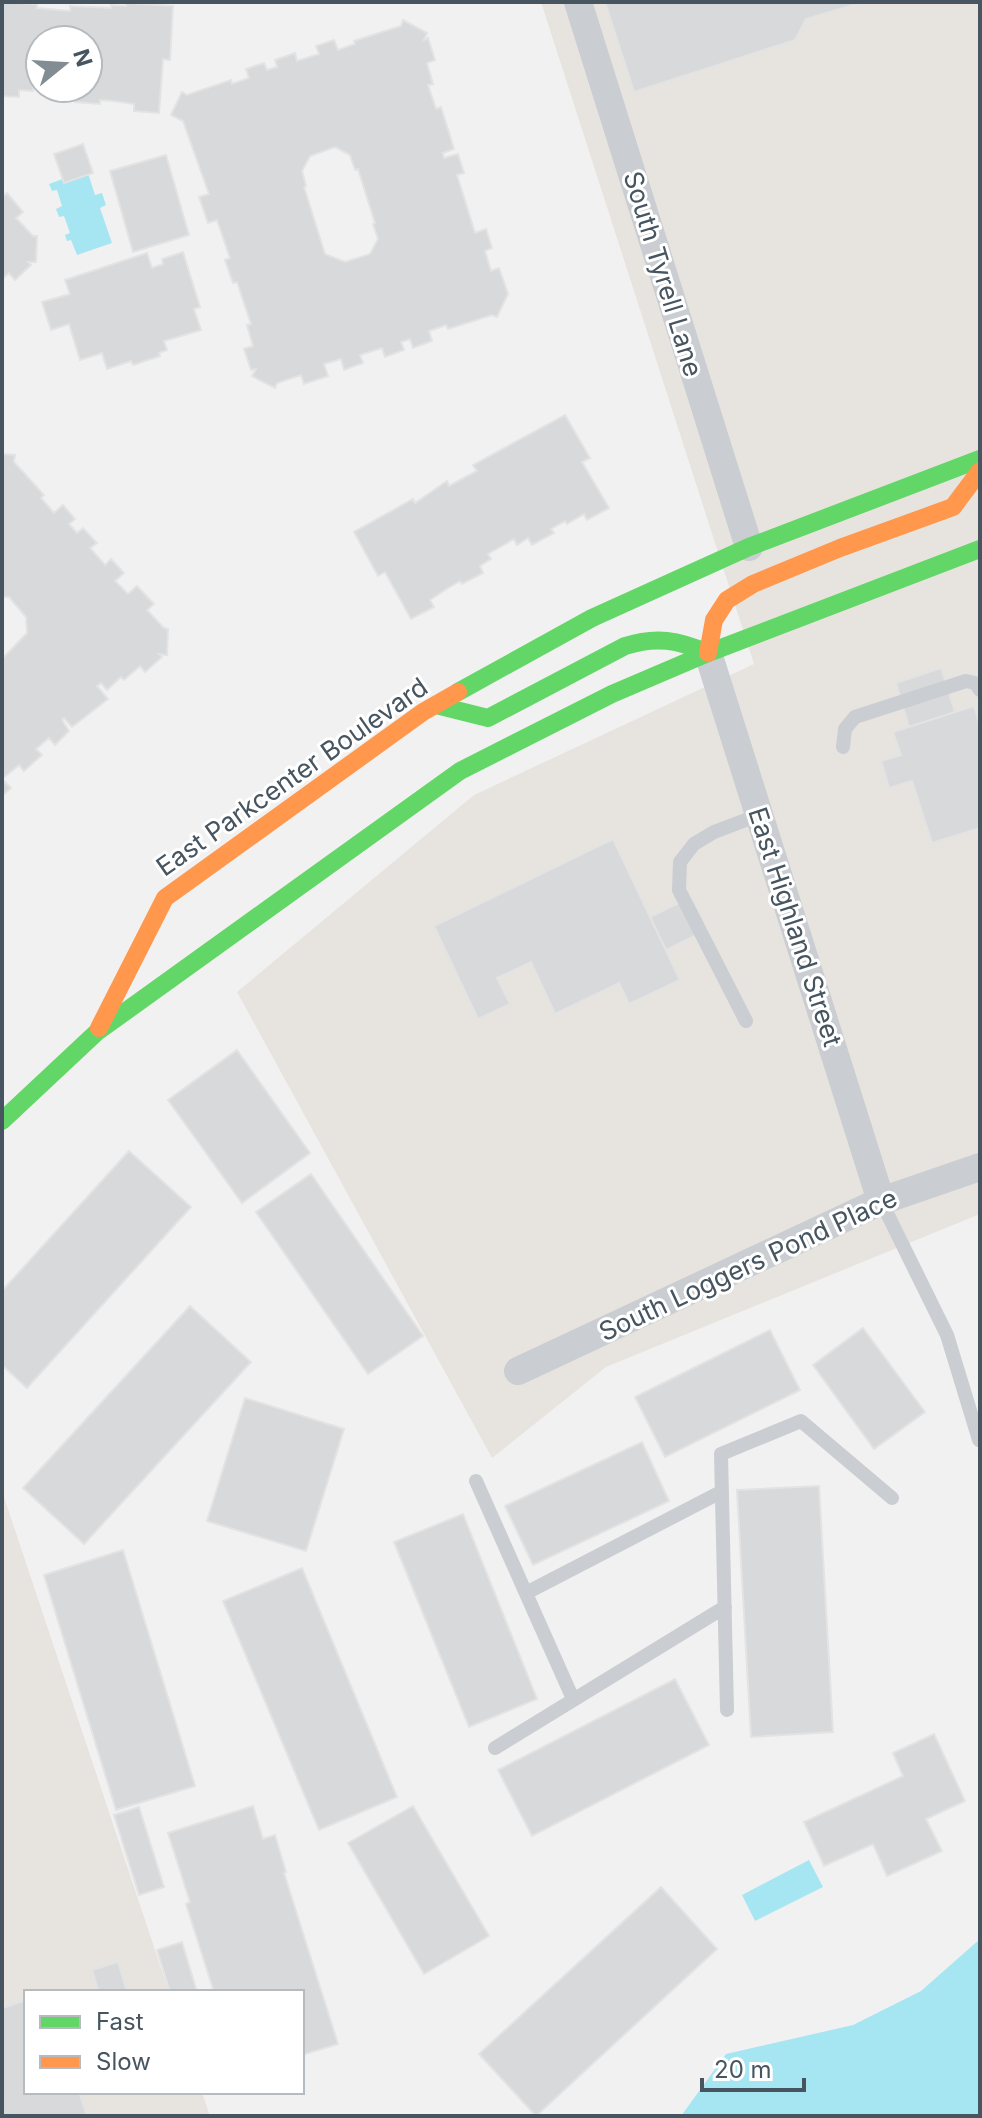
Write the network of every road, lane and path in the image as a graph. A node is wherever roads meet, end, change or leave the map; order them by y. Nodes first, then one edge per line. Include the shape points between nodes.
1 (578, 2) edge
2 (980, 459) edge
3 (980, 471) edge
4 (749, 547) junction
5 (980, 549) edge
6 (708, 653) junction
7 (980, 690) edge
8 (436, 705) junction
9 (843, 747) dead end
10 (759, 815) junction
11 (746, 1021) dead end
12 (97, 1032) junction
13 (2, 1121) edge
14 (980, 1167) edge
15 (881, 1201) junction
16 (518, 1371) dead end
17 (979, 1440) edge
18 (476, 1481) dead end
19 (721, 1492) junction
20 (892, 1498) dead end
21 (526, 1593) junction
22 (725, 1607) junction
23 (573, 1699) junction
24 (727, 1710) dead end
25 (495, 1748) dead end

1 - 4 street, South Tyrell Lane
2 - 4 main road, East Parkcenter Boulevard
3 - 6 main road via 953,507 840,548 727,600 714,620
4 - 8 main road, East Parkcenter Boulevard via 592,618
5 - 6 main road, East Parkcenter Boulevard
6 - 8 main road via 674,638 649,637 488,718
6 - 10 street, East Highland Street
6 - 12 main road, East Parkcenter Boulevard via 612,694 460,771
7 - 9 lane via 966,681 855,717 845,729
8 - 12 main road, East Parkcenter Boulevard via 165,898
10 - 11 lane via 714,832 694,844 680,862 679,890
10 - 15 street, East Highland Street
12 - 13 main road, East Parkcenter Boulevard
14 - 15 street, South Loggers Pond Place
15 - 16 street, South Loggers Pond Place
15 - 17 lane via 947,1335
18 - 21 lane
19 - 20 lane via 721,1454 801,1421
19 - 21 lane
19 - 22 lane
21 - 23 lane
22 - 23 lane
22 - 24 lane
23 - 25 lane

